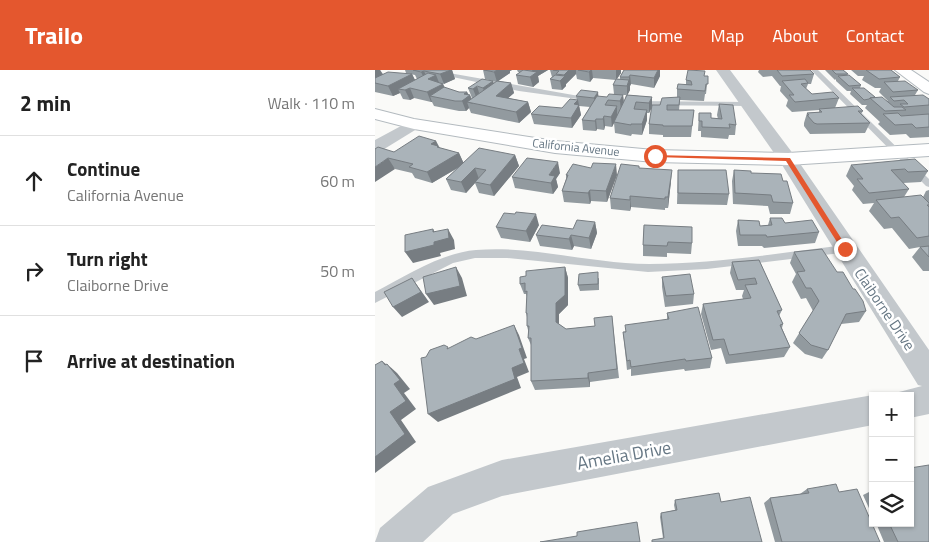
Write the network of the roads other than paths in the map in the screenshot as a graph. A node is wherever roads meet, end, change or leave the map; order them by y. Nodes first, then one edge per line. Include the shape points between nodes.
1 (422, 70) edge
2 (723, 70) edge
3 (813, 70) edge
4 (902, 70) edge
5 (921, 70) edge
6 (929, 76) edge
7 (929, 89) edge
8 (597, 99) edge
9 (624, 102) edge
10 (747, 104) junction
11 (375, 114) edge
12 (414, 124) junction
13 (375, 147) edge
14 (929, 150) edge
15 (896, 152) junction
16 (788, 159) junction
17 (929, 184) edge
18 (845, 249) junction
19 (375, 298) edge
20 (929, 375) edge
21 (929, 399) edge
22 (914, 402) edge
23 (869, 411) edge
24 (394, 542) edge

1 - 8 lane via 519,89
2 - 10 street, Claiborne Drive
3 - 15 lane
4 - 7 street
5 - 6 street
9 - 10 lane
10 - 16 street, Claiborne Drive
11 - 12 street, California Avenue
12 - 13 street
12 - 16 street, California Avenue via 555,147 655,156
14 - 15 street, California Avenue
15 - 16 street, California Avenue
15 - 17 lane
16 - 18 street, Claiborne Drive
18 - 19 lane via 707,265 648,268 507,254 475,254 450,260
18 - 20 street, Claiborne Drive
21 - 22 street
23 - 24 street, Amelia Drive via 502,478 441,500

